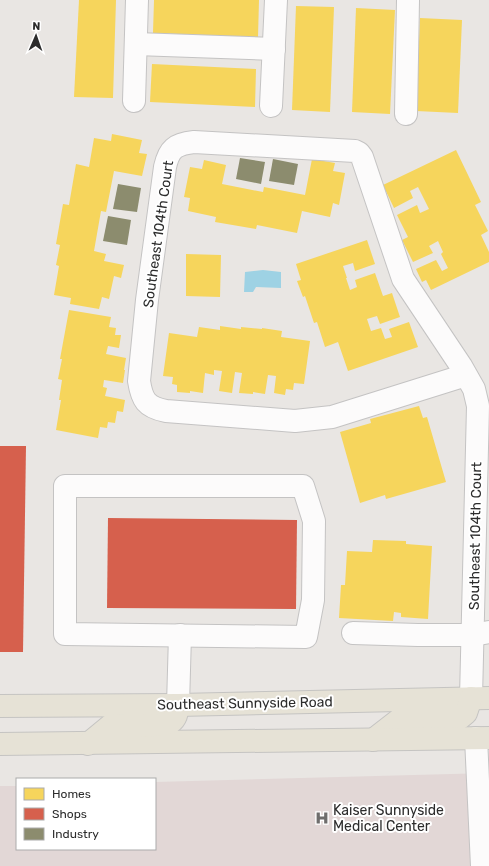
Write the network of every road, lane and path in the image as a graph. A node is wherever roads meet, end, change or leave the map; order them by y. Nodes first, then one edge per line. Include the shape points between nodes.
1 (137, 0) edge
2 (276, 0) edge
3 (408, 0) edge
4 (136, 44) junction
5 (274, 49) junction
6 (134, 101) dead end
7 (271, 106) dead end
8 (406, 114) dead end
9 (466, 375) junction
10 (483, 429) edge
11 (353, 633) dead end
12 (481, 633) edge
13 (180, 635) junction
14 (480, 698) edge
15 (178, 705) junction
16 (0, 706) edge
17 (483, 738) edge
18 (373, 740) junction
19 (0, 744) edge
20 (88, 744) junction
21 (482, 866) edge

1 - 4 street
2 - 5 street
3 - 8 street
4 - 5 street
4 - 6 street
5 - 7 street
9 - 9 street, Southeast 104th Court via 332,418 295,422 155,409 146,402 140,392 139,381 147,300 167,157 174,148 183,143 194,142 359,153 403,279
9 - 10 street, Southeast 104th Court via 474,389
10 - 12 street, Southeast 104th Court
11 - 12 street
12 - 14 street, Southeast 104th Court
13 - 13 street via 306,638 313,600 314,520 303,486 65,486 66,634
13 - 15 street
14 - 15 main road, Southeast Sunnyside Road
14 - 18 main road via 460,718 400,719
15 - 16 main road, Southeast Sunnyside Road
15 - 20 main road via 175,718 170,723 111,724
17 - 18 main road
17 - 21 street
18 - 20 main road
19 - 20 main road

